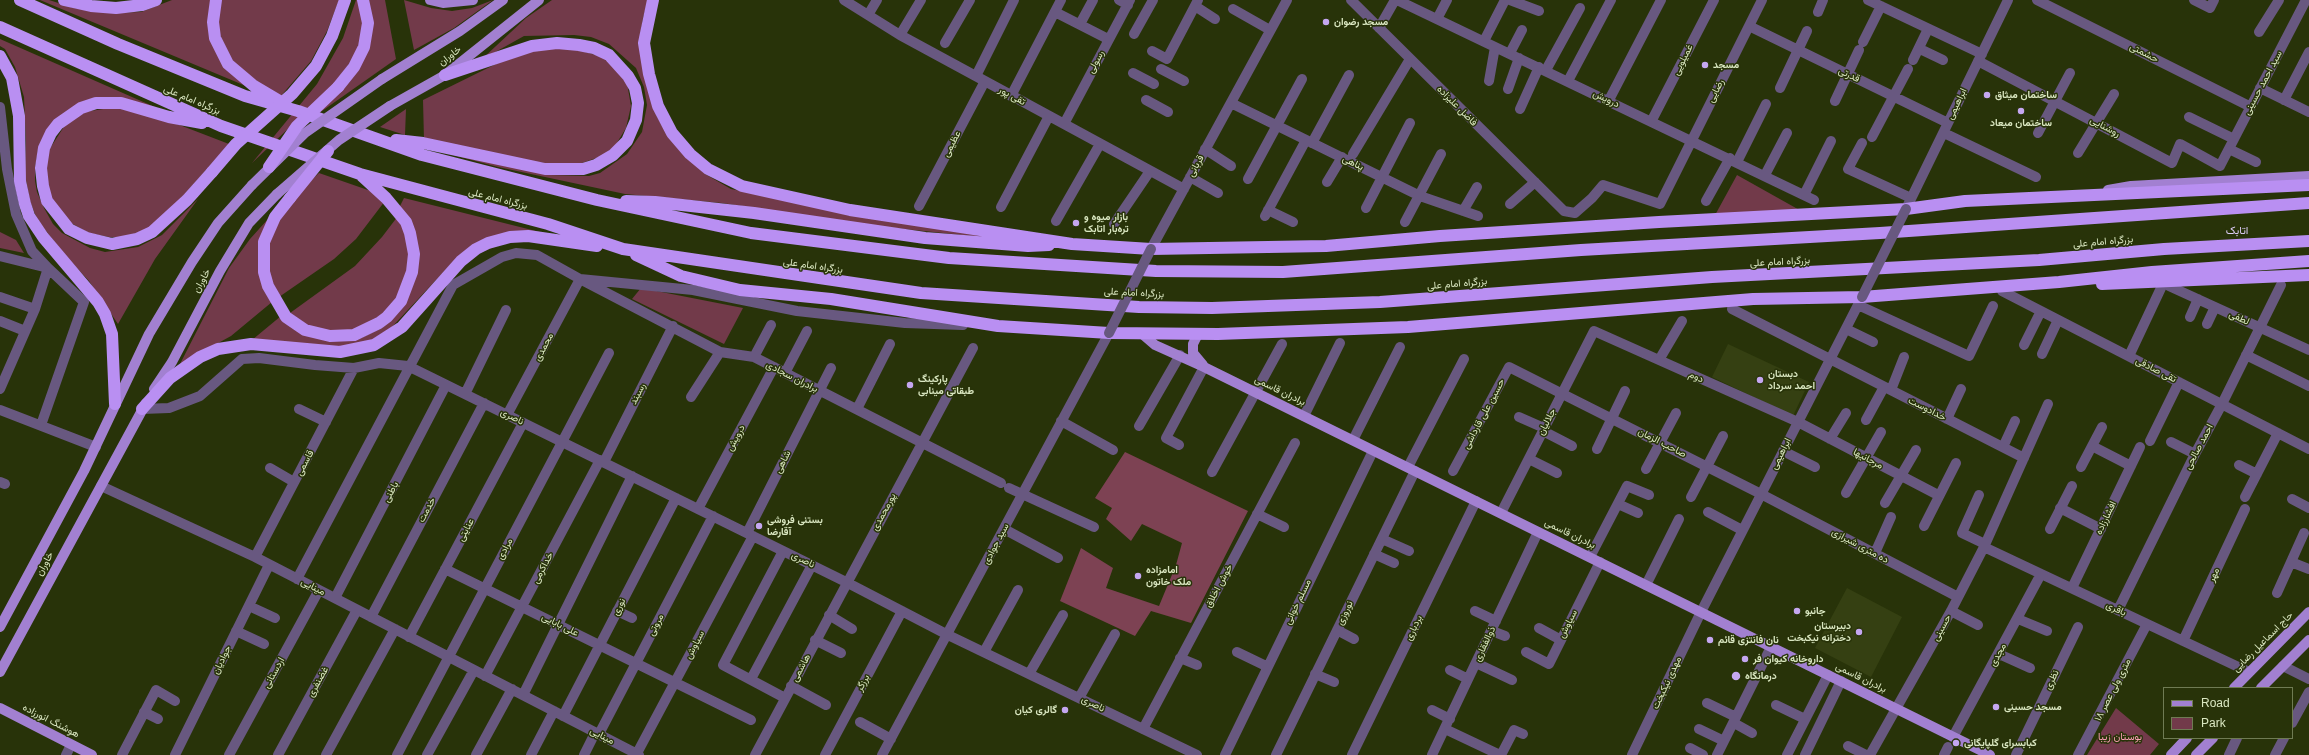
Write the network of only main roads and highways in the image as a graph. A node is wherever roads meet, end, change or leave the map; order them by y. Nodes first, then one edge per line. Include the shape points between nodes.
1 (20, 0) edge
2 (64, 0) edge
3 (156, 0) edge
4 (216, 0) edge
5 (346, 0) edge
6 (363, 0) edge
7 (430, 0) edge
8 (473, 0) edge
9 (503, 0) edge
10 (539, 0) edge
11 (653, 0) edge
12 (0, 27) edge
13 (0, 56) edge
14 (445, 75) junction
15 (298, 111) junction
16 (221, 126) junction
17 (376, 138) junction
18 (328, 151) junction
19 (268, 167) junction
20 (360, 174) junction
21 (2309, 176) edge
22 (2309, 186) edge
23 (2068, 198) junction
24 (597, 200) junction
25 (2309, 203) edge
26 (2309, 241) edge
27 (1072, 244) junction
28 (623, 249) junction
29 (2309, 261) edge
30 (2309, 275) edge
31 (2059, 282) junction
32 (1141, 333) junction
33 (1198, 334) junction
34 (1204, 367) junction
35 (115, 404) junction
36 (142, 409) junction
37 (2309, 612) edge
38 (0, 627) edge
39 (2309, 640) edge
40 (0, 672) edge
41 (2264, 686) edge
42 (2235, 687) edge
43 (0, 708) edge
44 (2186, 739) edge
45 (2212, 739) edge
46 (92, 755) edge
47 (1990, 755) edge
48 (2172, 755) edge
49 (2196, 755) edge

1 - 15 highway via 118,44 245,96
2 - 3 highway via 116,8 142,5
4 - 15 highway via 213,22 215,38 228,64 254,86
5 - 16 highway, bridge via 332,36 316,66 292,94 236,144 187,200 152,232 138,239 112,244 87,238 69,229 47,201 42,186 44,148 58,124 81,108 96,103 121,103 169,117
6 - 19 highway, bridge via 368,23 364,48 354,68 297,126
7 - 8 main road via 443,3
9 - 19 main road, خاوران, bridge via 460,32 382,79 305,133
10 - 14 main road, خاوران
11 - 27 highway via 644,43 658,106 672,133 690,154 708,169 742,186 850,210
12 - 16 highway, بزرگراه امام علی
13 - 35 highway via 12,78 19,116 20,181 25,204 29,216 43,237 98,302 105,314 112,334
14 - 17 highway via 532,46 579,44 609,55 624,71 635,88 638,103 636,120 626,141 613,155 596,165 572,170 545,169 423,144
14 - 18 main road, خاوران, bridge via 357,127
15 - 17 highway
16 - 20 highway, بزرگراه امام علی
17 - 24 highway via 429,157
18 - 20 highway, bridge via 275,217 264,242 264,272 275,301 286,317 305,330 321,335 338,336 363,332 387,318 401,301 412,272 414,254 406,222 386,198
18 - 36 main road, خاوران, bridge via 277,194 250,223 220,271 172,362
19 - 35 main road, خاوران, bridge via 218,224 192,262 149,334
20 - 28 highway, بزرگراه امام علی via 548,224
21 - 23 main road via 2131,186
22 - 23 highway
23 - 27 highway via 1909,203 1326,246 1151,249
24 - 25 highway via 751,233 899,253 1050,266 1156,271 1267,272
24 - 27 highway via 655,202 746,212 925,238 1028,246
26 - 28 highway, بزرگراه امام علی via 2164,249 2039,260 1704,278 1380,302 1212,308 1139,307 921,293
28 - 32 highway via 681,276 740,290 831,299 998,326
28 - 36 highway via 528,236 510,237 488,243 461,261 402,327 374,345 340,352 251,344 218,349 200,357 170,378
29 - 31 highway via 2152,272
30 - 31 highway via 2116,284
31 - 33 highway via 1860,301 1753,299 1400,328 1277,334
32 - 33 highway
32 - 34 main road, برادران قاسمی via 1155,345
33 - 34 main road via 1193,344 1193,353
34 - 47 main road, برادران قاسمی
35 - 38 main road, خاوران via 96,447
36 - 40 main road, خاوران
37 - 42 main road, حاج اسماعیل رضایی
39 - 41 main road
43 - 46 main road, هوشنگ انورزاده
44 - 48 main road
45 - 49 main road

